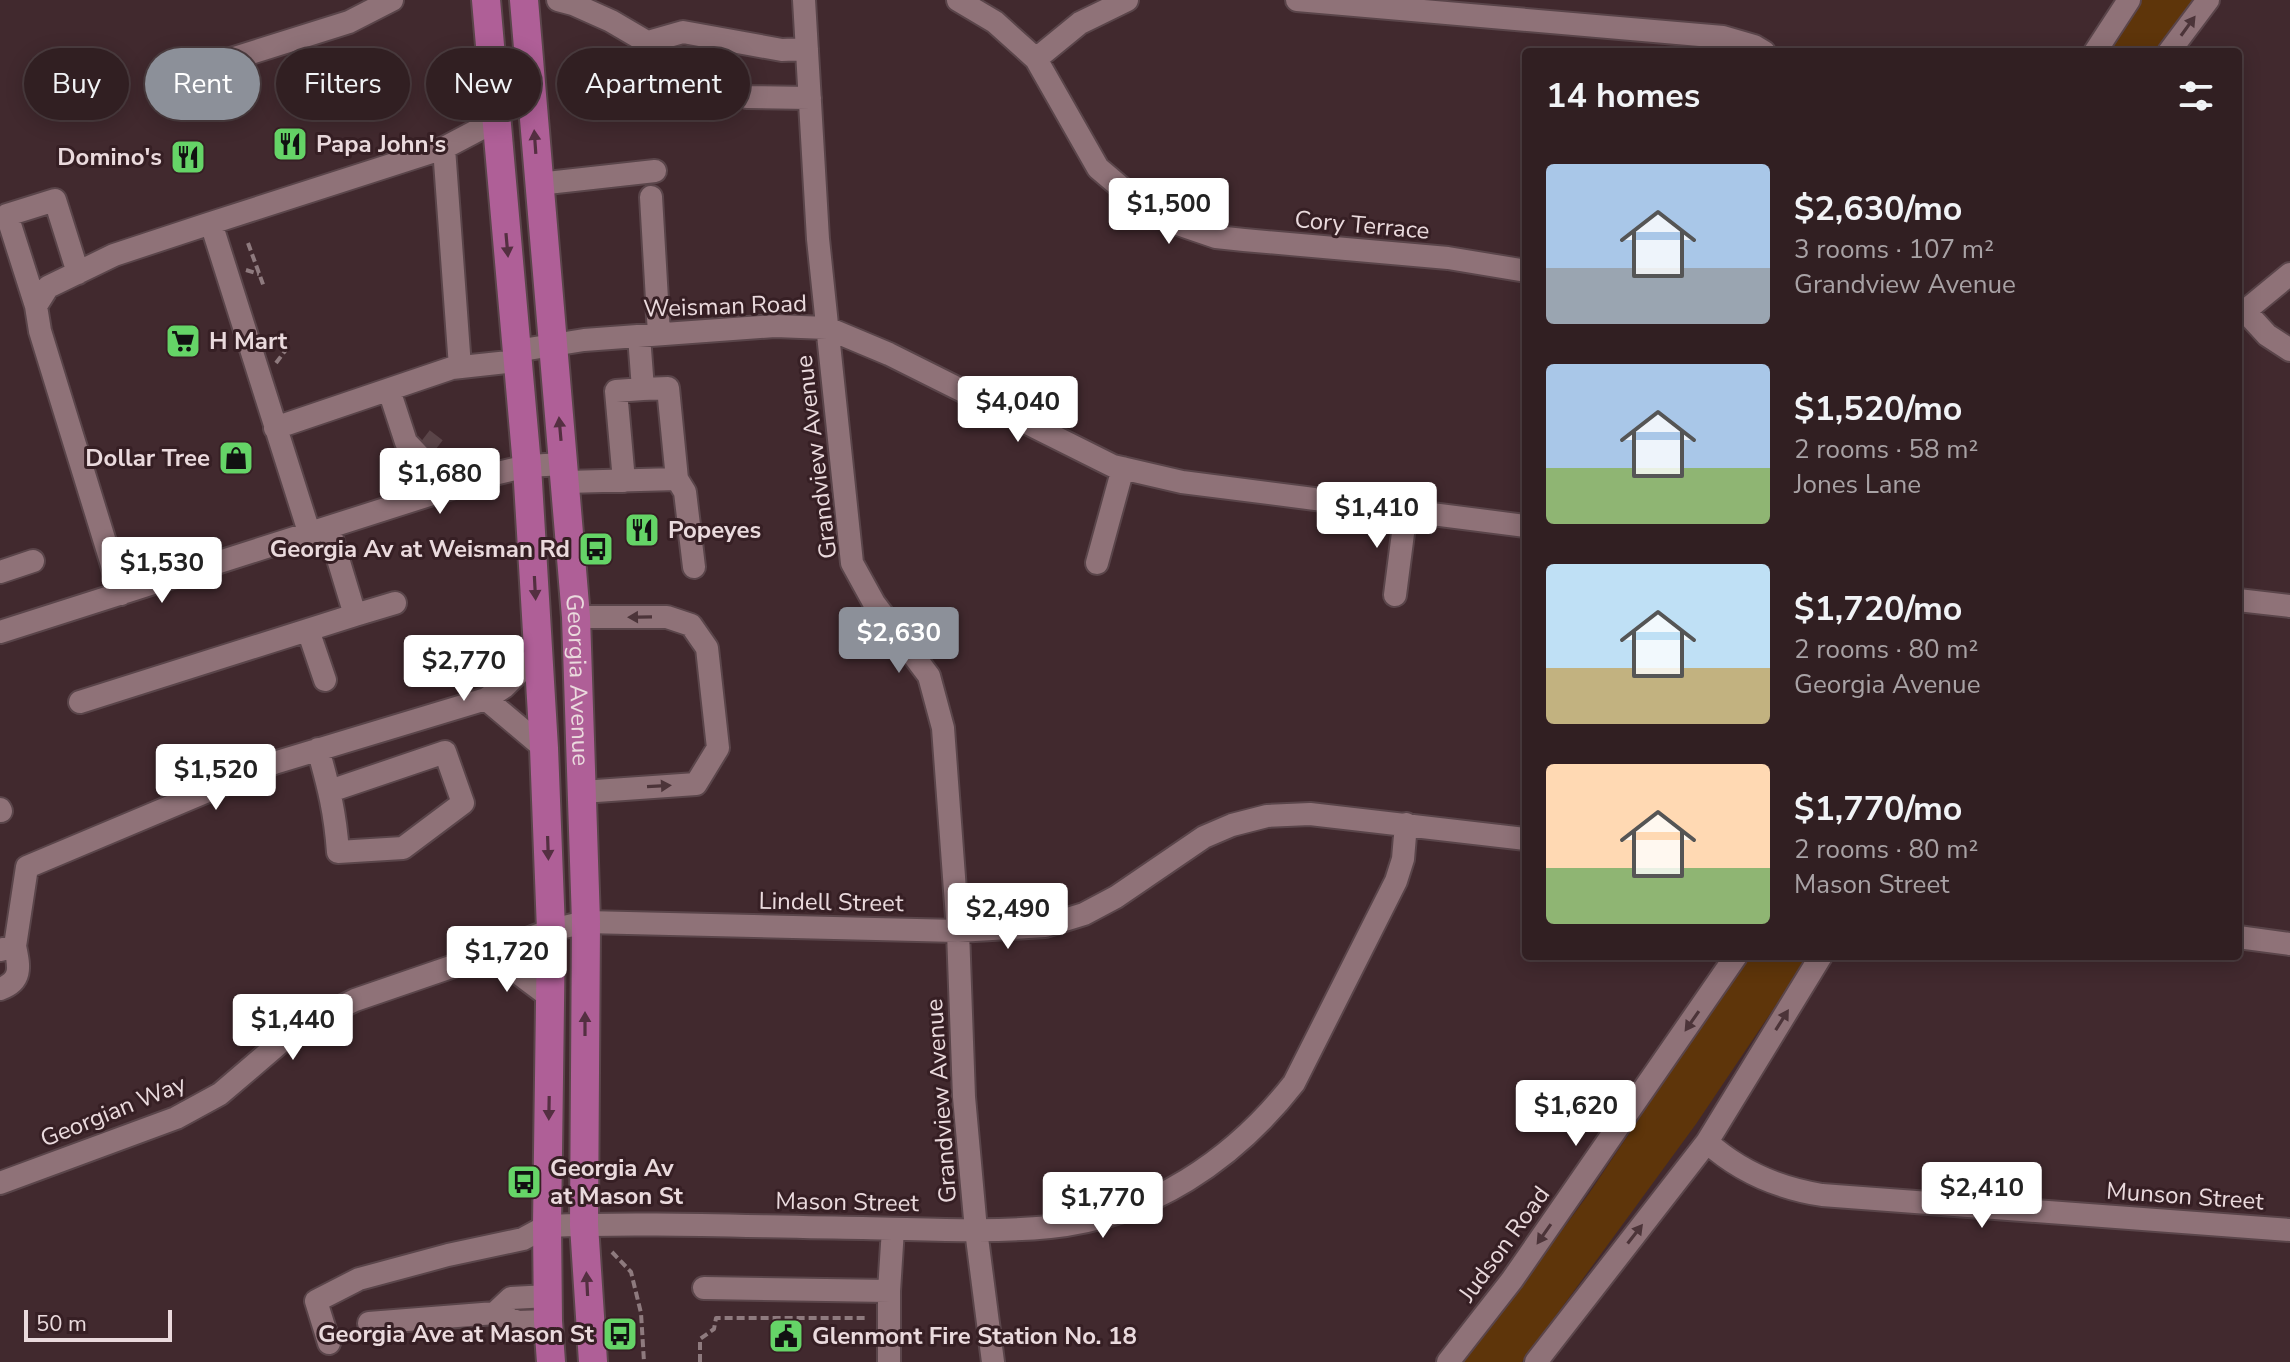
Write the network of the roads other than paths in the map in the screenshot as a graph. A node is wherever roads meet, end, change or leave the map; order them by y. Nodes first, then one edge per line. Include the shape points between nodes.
1 (392, 0) edge
2 (486, 0) edge
3 (524, 0) edge
4 (558, 0) edge
5 (804, 0) edge
6 (958, 0) edge
7 (1127, 0) edge
8 (1297, 0) edge
9 (2129, 0) edge
10 (2208, 0) edge
11 (648, 42) junction
12 (490, 48) edge
13 (1757, 48) edge
14 (2098, 48) edge
15 (2172, 48) edge
16 (807, 49) junction
17 (260, 50) edge
18 (1036, 59) junction
19 (810, 98) junction
20 (490, 120) edge
21 (495, 120) edge
22 (444, 148) junction
23 (655, 171) dead end
24 (538, 184) junction
25 (651, 197) dead end
26 (211, 223) junction
27 (1522, 270) edge
28 (78, 273) junction
29 (2290, 274) edge
30 (36, 306) junction
31 (2242, 311) edge
32 (827, 328) junction
33 (649, 335) junction
34 (553, 345) junction
35 (2290, 350) edge
36 (517, 356) junction
37 (460, 367) junction
38 (643, 389) junction
39 (389, 390) junction
40 (275, 428) junction
41 (527, 466) junction
42 (1123, 468) junction
43 (565, 473) junction
44 (677, 479) junction
45 (624, 481) junction
46 (450, 488) junction
47 (1406, 510) junction
48 (1522, 525) edge
49 (319, 532) junction
50 (33, 561) dead end
51 (1097, 563) dead end
52 (694, 567) dead end
53 (0, 572) edge
54 (121, 594) junction
55 (1395, 595) dead end
56 (2242, 600) edge
57 (395, 603) dead end
58 (2290, 606) edge
59 (355, 615) junction
60 (576, 617) junction
61 (308, 630) junction
62 (0, 632) edge
63 (539, 653) junction
64 (325, 680) dead end
65 (486, 699) junction
66 (80, 702) dead end
67 (544, 748) junction
68 (318, 749) junction
69 (330, 791) junction
70 (582, 792) junction
71 (1406, 824) junction
72 (1522, 838) edge
73 (586, 922) junction
74 (551, 930) junction
75 (958, 931) junction
76 (2242, 938) edge
77 (2290, 944) edge
78 (7, 948) edge
79 (486, 955) junction
80 (1733, 960) edge
81 (1819, 960) edge
82 (0, 989) edge
83 (550, 997) junction
84 (1707, 1142) junction
85 (0, 1183) edge
86 (584, 1225) junction
87 (547, 1226) junction
88 (893, 1229) junction
89 (976, 1230) junction
90 (2290, 1230) edge
91 (704, 1288) dead end
92 (889, 1291) junction
93 (548, 1308) junction
94 (369, 1323) dead end
95 (329, 1343) dead end
96 (551, 1362) edge
97 (593, 1362) edge
98 (889, 1362) edge
99 (993, 1362) edge
100 (1448, 1362) edge
101 (1536, 1362) edge

1 - 17 street via 349,22
2 - 12 main road, Georgia Avenue
24 -> 3 main road, Georgia Avenue
4 - 11 street
5 - 16 street, Grandview Avenue
6 - 18 street, Cory Terrace via 995,22
7 - 18 street via 1080,23
8 - 13 street via 1723,37
9 - 14 street
15 -> 10 street
11 - 16 street via 683,32 782,50
11 - 19 street via 747,97
16 - 19 street, Grandview Avenue
18 - 27 street, Cory Terrace via 1098,168 1144,207 1178,224 1216,237 1448,258
19 - 32 street, Grandview Avenue
20 - 22 street
21 -> 36 main road, Georgia Avenue
22 - 26 street
22 - 37 street
23 - 24 street
24 - 34 main road, Georgia Avenue
25 - 33 street
26 - 28 street via 114,255
26 - 40 street
28 - 30 street via 48,287
28 - 30 street via 55,200 7,215
29 - 31 street
30 - 54 street
31 - 35 street
32 - 33 street, Weisman Road via 775,326
32 - 42 street, Weisman Road
32 - 75 street, Grandview Avenue via 852,563 874,603 929,676 943,728
33 - 34 street, Weisman Road
33 - 38 street
34 - 36 street, Weisman Road
43 -> 34 main road, Georgia Avenue
36 - 37 street, Weisman Road
36 - 41 main road, Georgia Avenue
37 - 39 street, Weisman Road
38 - 44 street via 668,388
38 - 45 street via 616,391
39 - 40 street, Weisman Road
39 - 46 street via 406,442 430,452
40 - 49 street
41 - 43 street
41 - 46 street
41 -> 63 main road, Georgia Avenue
42 - 47 street, Weisman Road via 1182,482
42 - 51 street
43 - 45 street
43 - 60 main road, Georgia Avenue
44 - 45 street
44 - 52 street via 685,492
46 - 49 street
47 - 48 street, Weisman Road
47 - 55 street
49 - 54 street
49 - 59 street
50 - 53 street
54 - 62 street
56 - 58 street
57 - 59 street
59 - 61 street
60 - 70 main road, Georgia Avenue
70 -> 60 street via 696,784 718,748 707,648 691,625 667,617
61 - 64 street
61 - 66 street
63 - 65 street
63 - 67 main road, Georgia Avenue
65 - 67 street
65 - 68 street
67 -> 74 main road, Georgia Avenue
68 - 69 street
68 - 78 street via 27,867
69 - 69 street via 338,852 403,848 463,803 445,752
70 - 73 main road, Georgia Avenue
71 - 72 street, Lindell Street
71 - 75 street, Lindell Street via 1310,814 1267,816 1204,837 1084,914 1045,926
71 - 89 street, Mason Street via 1400,871 1379,917 1294,1083 1246,1138 1167,1192 1104,1217 1049,1227
73 - 74 street, Georgian Way
73 - 75 street, Lindell Street
86 -> 73 main road, Georgia Avenue
74 - 79 street, Georgian Way
74 - 83 main road, Georgia Avenue
75 - 89 street, Grandview Avenue
76 - 77 street
78 - 82 street via 20,967 18,978
79 - 83 street
79 - 85 street, Georgian Way via 355,1000 296,1029 220,1094 176,1118
80 -> 100 street, Judson Road via 1512,1280
84 -> 81 street
83 -> 87 main road, Georgia Avenue
84 - 90 street, Munson Street via 1738,1167 1779,1186 1822,1195
101 -> 84 street
86 - 87 street, Mason Street
86 - 88 street, Mason Street
97 -> 86 main road, Georgia Avenue
87 - 93 main road, Georgia Avenue
87 - 95 street via 523,1239 359,1279 316,1301
88 - 89 street, Mason Street
88 - 92 street
89 - 99 street, Grandview Avenue
91 - 92 street
92 - 98 street
93 - 94 street via 511,1298 495,1313
93 - 96 main road, Georgia Avenue

